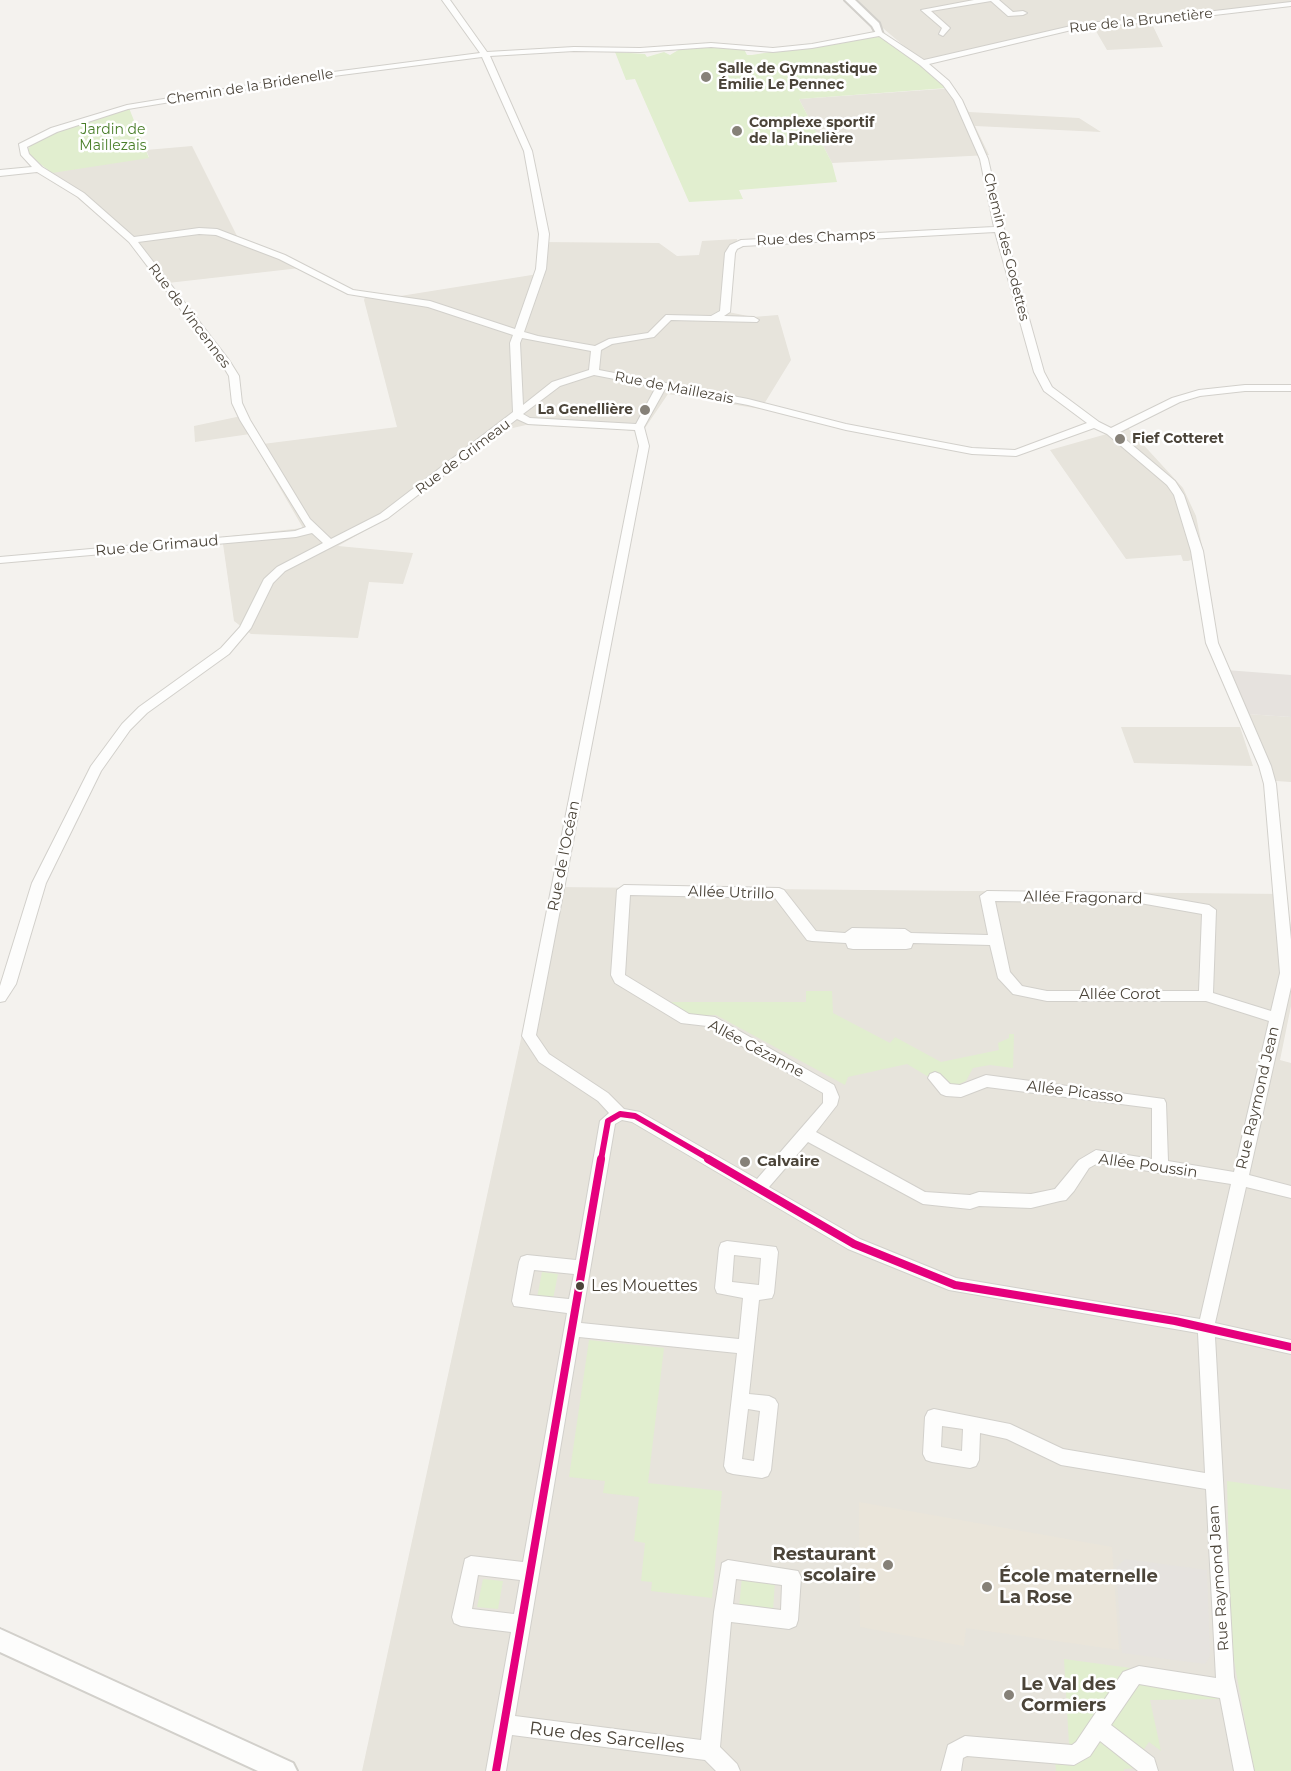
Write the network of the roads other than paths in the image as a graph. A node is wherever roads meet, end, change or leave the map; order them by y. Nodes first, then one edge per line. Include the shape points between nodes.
1 (446, 0) edge
2 (850, 0) edge
3 (988, 0) edge
4 (994, 0) edge
5 (1291, 4) edge
6 (1023, 13) dead end
7 (880, 33) junction
8 (943, 34) dead end
9 (485, 54) junction
10 (923, 63) junction
11 (39, 169) junction
12 (0, 173) edge
13 (999, 229) junction
14 (132, 240) junction
15 (715, 317) junction
16 (754, 320) dead end
17 (517, 333) junction
18 (596, 349) junction
19 (594, 372) junction
20 (662, 386) junction
21 (1291, 388) edge
22 (518, 415) junction
23 (1095, 424) junction
24 (639, 427) junction
25 (1111, 432) junction
26 (313, 529) junction
27 (331, 545) junction
28 (0, 560) edge
29 (624, 898) joint
30 (994, 940) junction
31 (1206, 996) junction
32 (0, 997) edge
33 (1276, 1018) junction
34 (935, 1078) dead end
35 (620, 1114) junction
36 (806, 1133) junction
37 (1160, 1166) junction
38 (1239, 1179) junction
39 (759, 1188) junction
40 (1291, 1191) edge
41 (582, 1268) junction
42 (752, 1292) dead end
43 (575, 1307) junction
44 (1206, 1328) junction
45 (572, 1329) junction
46 (746, 1347) junction
47 (1291, 1347) edge
48 (741, 1401) dead end
49 (972, 1423) dead end
50 (1213, 1482) junction
51 (530, 1572) junction
52 (723, 1612) dead end
53 (521, 1624) junction
54 (0, 1640) edge
55 (1228, 1689) junction
56 (504, 1724) junction
57 (1098, 1727) junction
58 (710, 1751) junction
59 (285, 1771) edge
60 (496, 1771) edge
61 (730, 1771) edge
62 (951, 1771) edge
63 (1148, 1771) edge
64 (1244, 1771) edge

1 - 9 street
2 - 7 street
3 - 8 street via 922,7 946,28
4 - 6 street via 1011,14
5 - 10 street, Rue de la Brunetière via 1084,25
7 - 9 street, Chemin de la Bridenelle via 773,50 711,45
7 - 10 street, Chemin des Godettes
9 - 11 street, Chemin de la Bridenelle via 127,106 22,146 25,156
9 - 17 street via 528,151 544,234 540,269
10 - 13 street, Chemin des Godettes via 958,100 984,159
11 - 12 street
11 - 14 street via 81,195
13 - 15 street, Rue des Champs via 741,243 730,253 725,312
13 - 23 street, Chemin des Godettes via 1039,372 1048,389
14 - 17 street via 217,232 282,257 351,292 430,304
14 - 26 street, Rue de Vincennes via 224,360 234,376 237,403 245,420
15 - 16 street
15 - 18 street via 669,317 651,335 609,342
17 - 18 street
17 - 22 street
18 - 19 street, Rue de Maillezais
19 - 20 street, Rue de Maillezais
19 - 22 street, Rue de Grimeau via 556,384
20 - 23 street, Rue de Maillezais via 972,452 1016,453
20 - 24 street
21 - 25 street via 1199,393
22 - 24 street via 528,421
22 - 27 street, Rue de Grimeau via 384,516
23 - 25 street
24 - 35 street, Rue de l'Océan via 644,446 529,1036 544,1058 603,1097
25 - 33 street, Rue Raymond Jean via 1171,483 1179,495 1197,551 1212,643 1265,766 1270,784 1287,973
26 - 27 street, Rue de Vincennes
26 - 28 street, Rue de Grimaud via 296,534
27 - 32 street, Rue de Grimeau via 274,575 245,628 225,651 143,710 126,727 75,805 39,883 9,984
29 - 30 street, Allée Utrillo via 647,891 779,892 812,936 905,934 905,938
29 - 36 street, Allée Cézanne via 620,979 686,1019 710,1021 829,1089 830,1105
30 - 31 street, Allée Corot via 1003,974 1017,990 1047,996
30 - 31 street, Allée Fragonard via 987,896 1140,898 1209,910
31 - 33 street, Allée Corot
33 - 38 street, Rue Raymond Jean
34 - 37 street, Allée Picasso via 946,1090 961,1091 986,1081 1159,1103
35 - 39 street, Rue de l'Océan via 635,1116
35 - 41 street via 608,1121
36 - 37 street, Allée Poussin via 911,1193 960,1202 1031,1201 1059,1195 1084,1164 1096,1156
36 - 39 street, Allée Cézanne
37 - 38 street, Allée Poussin
38 - 40 street, Allée Poussin
38 - 44 street, Rue Raymond Jean
39 - 44 street, Rue de l'Océan via 854,1244 956,1285
41 - 43 street
41 - 43 street via 527,1262 520,1301
42 - 46 street
43 - 45 street
44 - 47 street, Rue de l'Océan
44 - 50 street, Rue Raymond Jean
45 - 46 street
45 - 51 street
46 - 48 street
49 - 50 street via 1010,1432 1061,1457
50 - 55 street, Rue Raymond Jean
51 - 53 street
51 - 53 street via 471,1565 461,1617
52 - 58 street
53 - 56 street
54 - 59 street
55 - 57 street via 1139,1675 1130,1679
55 - 64 street, Rue Raymond Jean
56 - 58 street, Rue des Sarcelles
56 - 60 street
57 - 62 street via 1074,1755 965,1746 955,1752
57 - 63 street via 1147,1765
58 - 61 street

